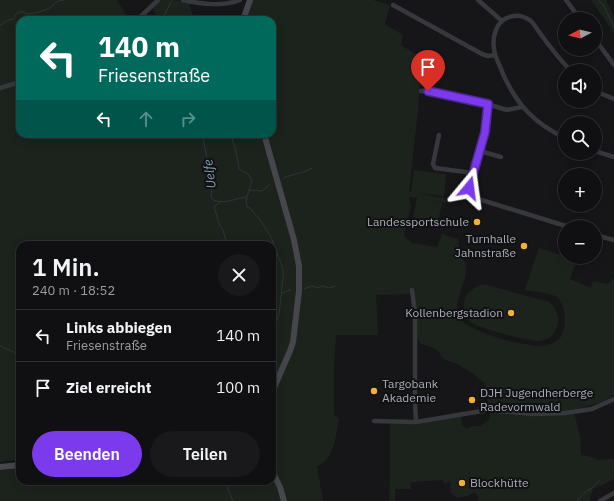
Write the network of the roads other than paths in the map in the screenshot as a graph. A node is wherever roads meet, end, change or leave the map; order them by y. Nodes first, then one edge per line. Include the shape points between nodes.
1 (158, 0) edge
2 (183, 0) edge
3 (240, 0) edge
4 (250, 0) edge
5 (478, 0) edge
6 (566, 0) edge
7 (197, 2) edge
8 (393, 5) dead end
9 (575, 12) edge
10 (141, 16) edge
11 (244, 16) edge
12 (502, 21) junction
13 (602, 49) edge
14 (495, 55) junction
15 (564, 64) edge
16 (614, 65) edge
17 (16, 83) edge
18 (0, 88) edge
19 (421, 91) dead end
20 (602, 94) edge
21 (614, 99) edge
22 (488, 104) junction
23 (522, 107) junction
24 (558, 134) edge
25 (439, 135) dead end
26 (265, 138) edge
27 (480, 151) junction
28 (602, 153) edge
29 (501, 157) dead end
30 (614, 157) edge
31 (473, 173) junction
32 (558, 224) edge
33 (602, 237) edge
34 (614, 240) edge
35 (412, 290) dead end
36 (276, 383) edge
37 (614, 399) edge
38 (374, 421) dead end
39 (416, 422) junction
40 (16, 465) edge
41 (0, 467) edge
42 (276, 479) edge
43 (614, 493) edge
44 (284, 501) edge
45 (600, 501) edge

1 - 10 street
2 - 7 street
3 - 7 street via 216,4
4 - 11 main road
5 - 12 street
6 - 9 street
8 - 14 street via 482,54
12 - 14 street via 494,36
12 - 15 street via 518,16 530,21
13 - 16 street
14 - 23 street
17 - 18 street
19 - 22 street via 440,92
20 - 21 street
22 - 23 street via 507,110
22 - 27 street
23 - 24 street via 534,119
25 - 31 street via 434,168
26 - 36 main road via 300,271 293,342
27 - 29 street
27 - 31 street
28 - 30 street
31 - 32 street via 469,188 475,198
33 - 34 street
35 - 39 street
37 - 39 street via 592,409 565,414 488,410
38 - 39 street
40 - 41 main road
42 - 44 main road
43 - 45 street

